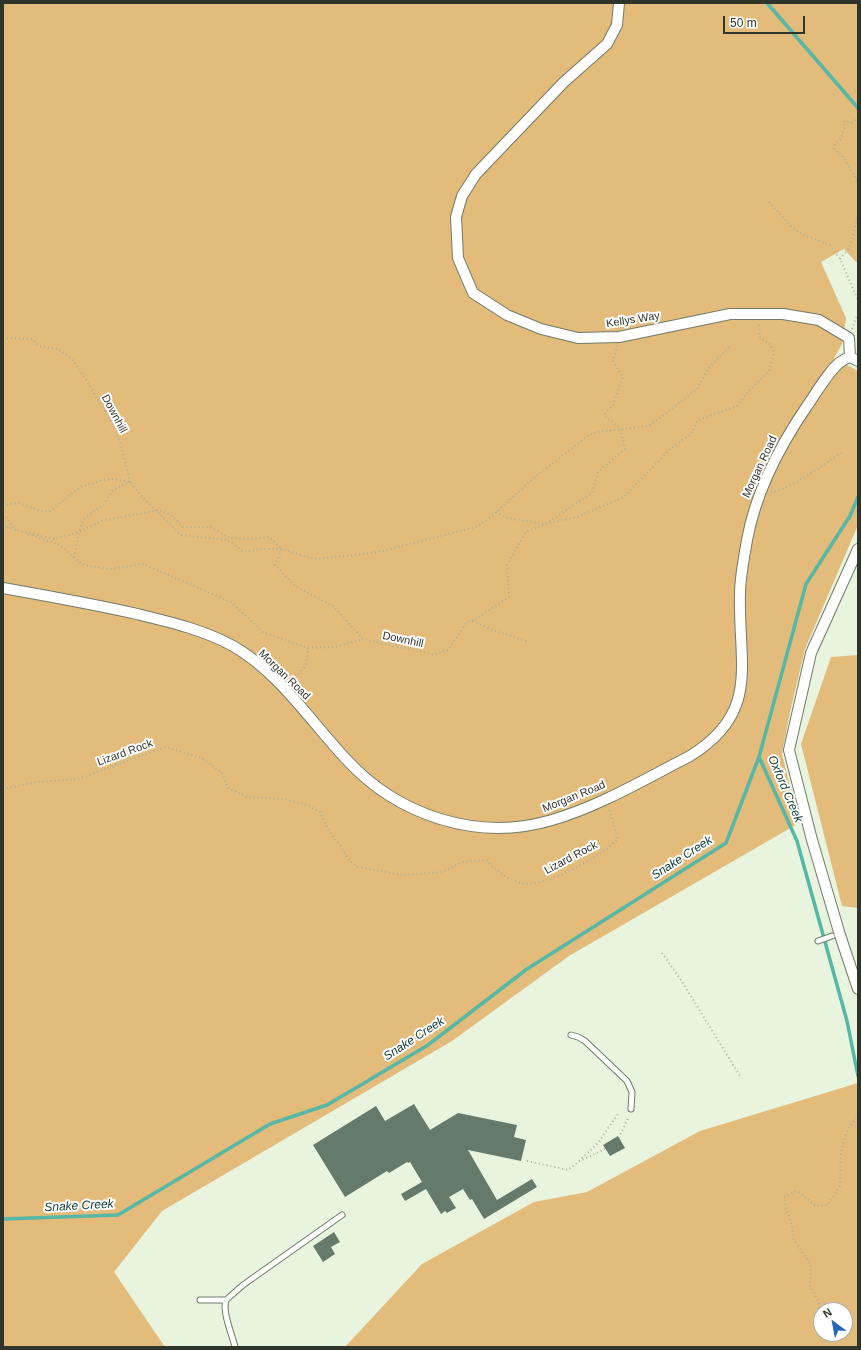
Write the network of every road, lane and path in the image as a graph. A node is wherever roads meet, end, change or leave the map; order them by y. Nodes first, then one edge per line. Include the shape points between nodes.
1 (619, 3) edge
2 (858, 118) edge
3 (858, 188) edge
4 (769, 202) dead end
5 (858, 215) edge
6 (840, 259) junction
7 (858, 300) edge
8 (858, 313) edge
9 (760, 314) junction
10 (619, 337) junction
11 (3, 338) edge
12 (849, 338) junction
13 (728, 348) dead end
14 (854, 359) edge
15 (620, 429) junction
16 (841, 453) dead end
17 (130, 482) junction
18 (760, 494) junction
19 (3, 505) edge
20 (156, 511) junction
21 (496, 512) junction
22 (3, 514) edge
23 (545, 524) junction
24 (3, 525) edge
25 (16, 530) junction
26 (79, 532) junction
27 (282, 549) junction
28 (858, 549) edge
29 (74, 558) junction
30 (3, 588) edge
31 (473, 621) junction
32 (363, 639) junction
33 (529, 642) dead end
34 (308, 648) junction
35 (284, 690) junction
36 (3, 786) edge
37 (604, 800) junction
38 (832, 936) dead end
39 (818, 941) dead end
40 (662, 953) dead end
41 (858, 989) edge
42 (571, 1035) dead end
43 (740, 1076) dead end
44 (631, 1109) joint
45 (618, 1114) dead end
46 (858, 1115) edge
47 (619, 1138) dead end
48 (605, 1149) dead end
49 (527, 1161) dead end
50 (578, 1162) junction
51 (342, 1215) dead end
52 (200, 1300) dead end
53 (226, 1300) junction
54 (235, 1347) edge
55 (824, 1347) edge

1 - 10 street, Kellys Way via 617,25 607,44 564,82 476,174 462,196 456,217 458,258 473,293 507,315 542,329 578,338
2 - 3 path via 852,123 843,123 845,126 841,139 836,142 834,150 842,155 856,178
4 - 6 path via 794,228 804,235 830,245
5 - 6 path via 850,247
6 - 7 path
8 - 12 path
9 - 10 street, Kellys Way via 730,314
9 - 12 street, Kellys Way via 783,314 819,320
9 - 23 path via 760,338 770,344 774,352 771,365 769,371 737,406 698,420 691,434 670,449 624,497 577,517
10 - 15 path via 613,360 623,376 613,405 604,415
11 - 17 path, Downhill via 32,339 39,346 58,349 71,358 111,422 120,442
12 - 14 street
13 - 15 path via 708,369 697,389 676,406 649,426
14 - 18 street, Morgan Road via 841,361 835,367 805,410 779,451
15 - 21 path via 589,435
15 - 23 path, Downhill via 625,449 598,472 592,493
16 - 18 path via 794,483 776,492
17 - 19 path via 112,479 80,487 50,511 19,504
17 - 20 path
17 - 26 path via 113,490 104,504 84,519
18 - 37 street, Morgan Road via 747,541 740,594 740,691 729,720 716,737 690,756
20 - 26 path via 101,521
20 - 27 path via 171,515 183,527 210,527 229,538 269,537
20 - 27 path via 180,535 227,540 244,552
21 - 23 path via 508,518
21 - 27 path via 476,527 383,551 317,559
22 - 25 path
23 - 31 path, Downhill via 526,532 507,565 509,597
24 - 25 path
25 - 26 path via 54,538
25 - 29 path via 60,544
26 - 29 path
27 - 32 path via 275,565 295,586 333,606
28 - 41 street via 811,653 789,750 812,840
29 - 34 path via 84,565 109,569 143,564 231,602 263,632
30 - 35 street, Morgan Road via 94,604 168,621 210,634 255,661
31 - 32 path, Downhill via 467,622 448,650 433,655
31 - 33 path
32 - 34 path via 335,647
34 - 35 path via 306,665
35 - 37 street, Morgan Road via 365,778 406,806 438,820 476,827 513,828 552,820
36 - 37 path, Lizard Rock via 8,788 38,782 78,779 166,747 202,758 222,773 228,788 248,796 284,799 320,812 348,859 358,867 403,875 442,872 463,862 486,860 502,875 522,884 540,883 560,875 599,854 618,839
38 - 39 lane
40 - 43 path
42 - 44 lane via 585,1041 627,1081 632,1092
44 - 47 path
45 - 50 path via 598,1143
46 - 55 path via 847,1132 841,1152 840,1186 828,1205 816,1206 797,1191 784,1197 794,1240 811,1266 810,1286 819,1303 818,1330
48 - 50 path
49 - 50 path via 568,1170
51 - 53 lane via 243,1285
52 - 53 lane
53 - 54 lane via 224,1304 227,1320

